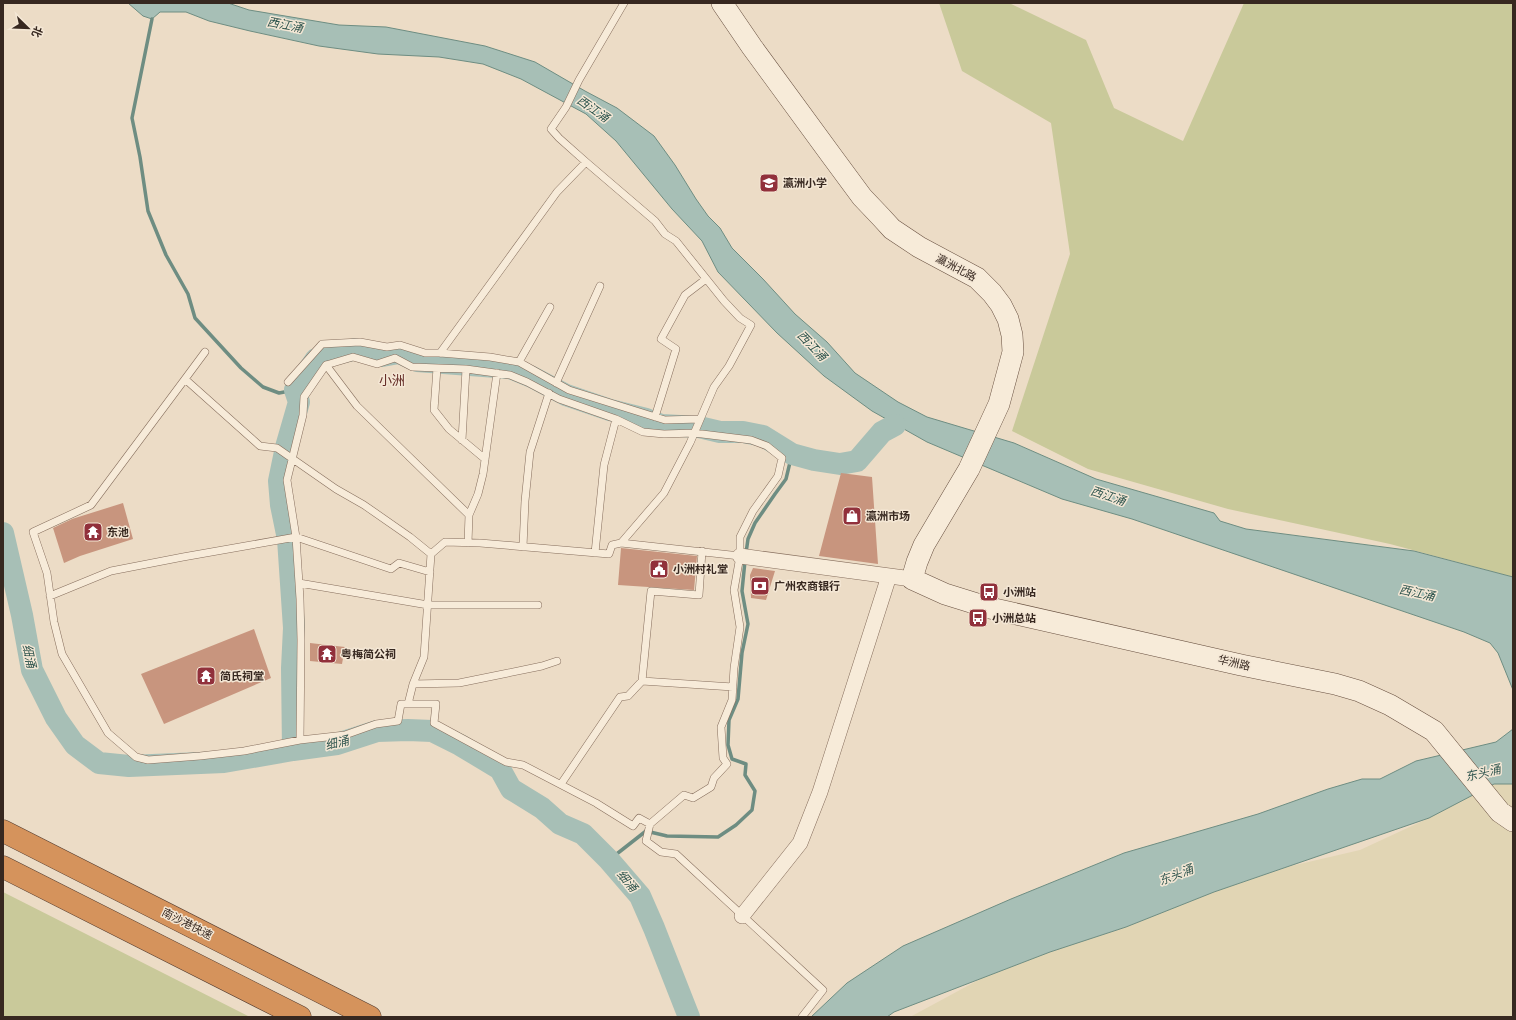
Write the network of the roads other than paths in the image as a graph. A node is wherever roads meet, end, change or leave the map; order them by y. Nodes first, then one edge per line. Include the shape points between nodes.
1 (624, 3) edge
2 (722, 3) edge
3 (586, 162) junction
4 (706, 279) junction
5 (600, 286) dead end
6 (550, 307) dead end
7 (205, 352) dead end
8 (440, 353) junction
9 (520, 362) junction
10 (326, 365) junction
11 (437, 368) junction
12 (466, 369) junction
13 (497, 373) junction
14 (185, 379) junction
15 (288, 382) dead end
16 (556, 383) junction
17 (548, 393) junction
18 (656, 417) junction
19 (616, 419) junction
20 (700, 419) junction
21 (694, 433) junction
22 (462, 440) junction
23 (293, 459) junction
24 (485, 459) junction
25 (469, 515) junction
26 (296, 537) junction
27 (468, 542) junction
28 (621, 543) junction
29 (523, 547) junction
30 (702, 551) junction
31 (595, 553) junction
32 (431, 554) junction
33 (740, 556) junction
34 (430, 572) junction
35 (889, 576) junction
36 (912, 579) junction
37 (299, 584) junction
38 (50, 596) junction
39 (428, 605) junction
40 (538, 605) dead end
41 (557, 661) dead end
42 (642, 681) junction
43 (413, 684) junction
44 (732, 687) junction
45 (408, 704) junction
46 (300, 740) junction
47 (561, 784) junction
48 (1513, 821) edge
49 (650, 824) junction
50 (3, 831) edge
51 (3, 867) edge
52 (742, 916) junction
53 (300, 1017) edge
54 (370, 1017) edge
55 (802, 1017) edge

1 - 3 lane via 551,129
2 - 36 main road, 瀛洲北路 via 826,149 881,218 892,229 919,247 977,278 992,293 1008,319 1013,352 999,404 969,469 924,545
3 - 4 lane via 655,220 665,234 676,241
3 - 8 lane via 557,192
4 - 18 lane via 685,295 661,339 676,349
4 - 20 lane via 740,318 751,325 729,366 714,387
5 - 16 lane
6 - 9 lane
7 - 14 lane
8 - 9 lane
8 - 15 lane via 425,353 400,345 387,347 360,342 322,344
9 - 16 lane
10 - 11 lane via 353,357 377,364 395,358 412,367
10 - 23 lane via 304,397 303,415
10 - 25 lane via 357,406
11 - 12 lane
11 - 22 lane via 434,410
12 - 13 lane
12 - 22 lane
13 - 17 lane via 510,374
13 - 24 lane
14 - 23 lane via 260,446 277,448
14 - 38 lane via 91,505 33,532 47,574
16 - 18 lane via 568,390
17 - 19 lane
17 - 29 lane via 530,452
18 - 20 lane via 665,420
19 - 21 lane via 643,432
19 - 31 lane via 604,465
20 - 21 lane
21 - 28 lane via 664,493
21 - 33 lane via 752,440 767,446 782,458 778,476 753,512 740,537
22 - 24 lane
23 - 26 lane via 287,480
23 - 32 lane
24 - 25 lane via 478,494
25 - 27 lane
26 - 34 lane via 391,569 399,563
26 - 37 lane
26 - 38 lane via 111,571
27 - 29 lane
27 - 32 lane via 445,542
28 - 30 lane
28 - 31 lane via 612,544 610,554
29 - 31 lane
30 - 33 lane
30 - 42 lane via 699,595 652,591
32 - 34 lane
33 - 35 street
33 - 44 lane via 734,590 740,627
34 - 39 lane
35 - 36 street
35 - 52 street via 820,792 800,843
36 - 48 main road, 华洲路 via 945,594 990,608 1359,691 1390,705 1434,731 1490,801
37 - 39 lane
37 - 46 lane
38 - 46 lane via 62,654 108,733 136,757 148,760 200,756 244,751
39 - 40 lane
39 - 43 lane via 424,657
41 - 43 lane via 460,682
42 - 44 lane
42 - 47 lane via 628,696 620,697
43 - 45 lane
44 - 49 lane via 732,700 721,727 723,758 727,764 714,778 711,787 693,798 684,795
45 - 46 lane via 401,704 398,721 376,724 345,736
45 - 47 lane via 436,704 434,723 506,762 523,765
47 - 49 lane via 633,826 639,818
49 - 52 lane via 646,841 661,852 676,854
50 - 54 highway, 南沙港快速
51 - 53 highway
52 - 55 lane via 824,990

